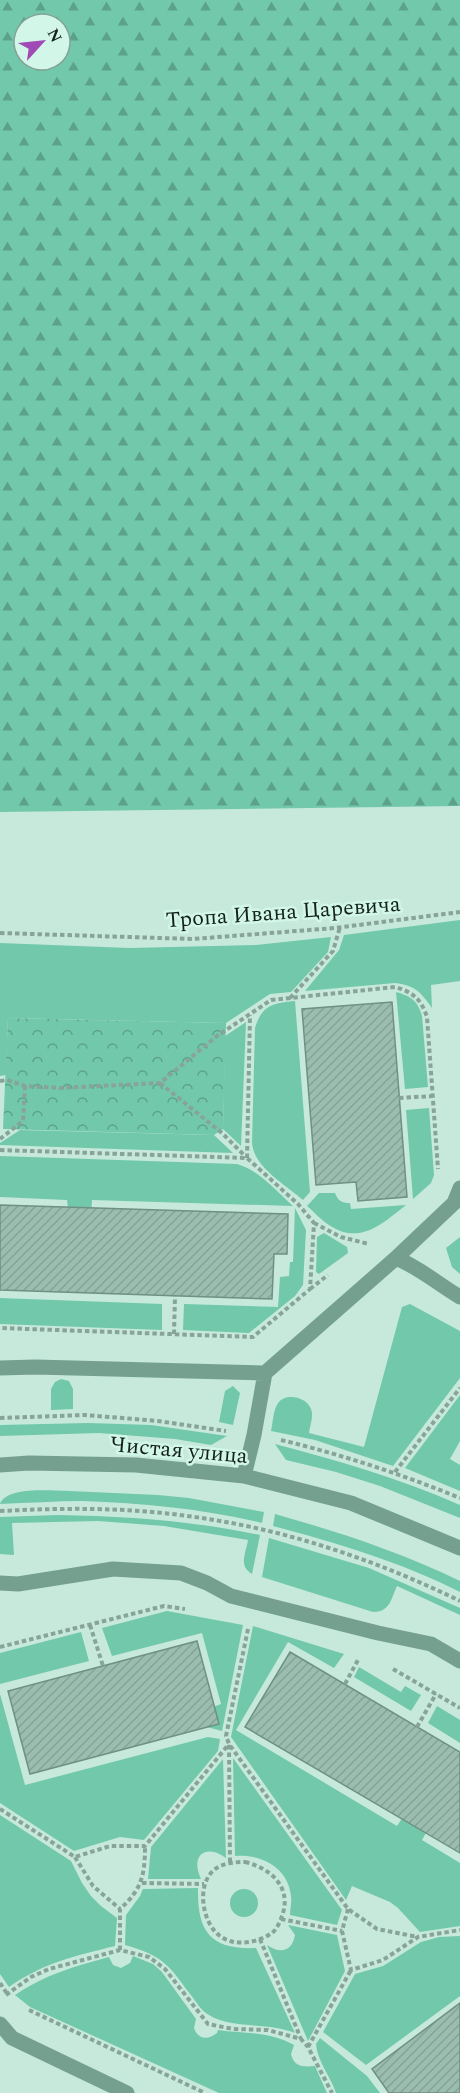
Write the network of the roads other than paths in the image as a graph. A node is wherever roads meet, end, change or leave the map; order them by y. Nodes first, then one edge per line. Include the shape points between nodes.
1 (460, 1188) edge
2 (396, 1258) junction
3 (460, 1297) edge
4 (0, 1368) edge
5 (265, 1373) junction
6 (0, 1466) edge
7 (244, 1476) junction
8 (460, 1548) edge
9 (0, 1583) edge
10 (460, 1661) edge
11 (0, 2024) edge
12 (127, 2093) edge

1 - 2 street via 454,1203
2 - 3 street
2 - 5 street
4 - 5 street
5 - 7 street
6 - 7 street, Чистая улица via 136,1465
7 - 8 street, Чистая улица via 351,1503
9 - 10 street via 18,1584 113,1569 181,1574 231,1596 431,1644
11 - 12 street via 12,2038

